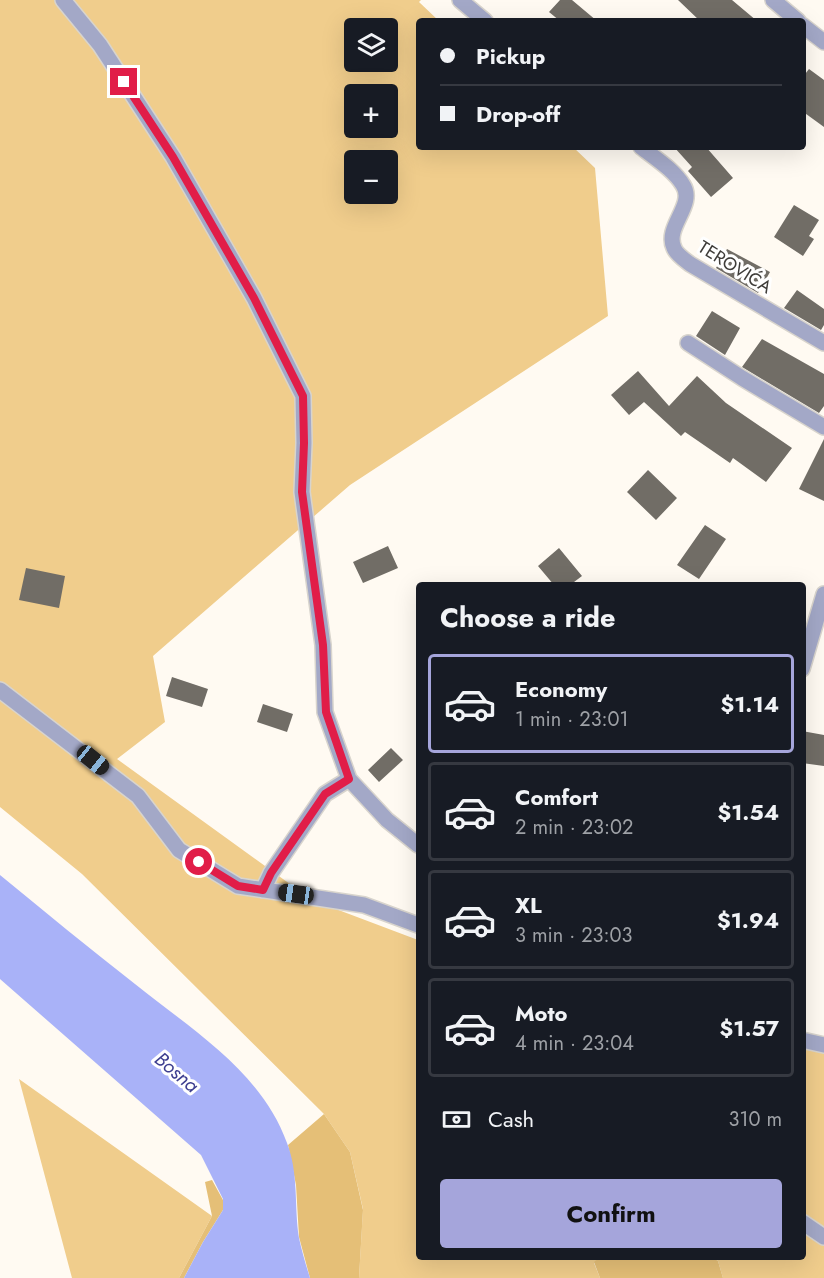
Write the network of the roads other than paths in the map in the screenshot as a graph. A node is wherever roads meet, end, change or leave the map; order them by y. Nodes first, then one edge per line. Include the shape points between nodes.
1 (63, 0) edge
2 (460, 0) edge
3 (773, 0) edge
4 (481, 18) edge
5 (794, 18) edge
6 (806, 28) edge
7 (824, 42) edge
8 (645, 150) edge
9 (688, 342) dead end
10 (824, 343) edge
11 (824, 427) edge
12 (824, 594) edge
13 (806, 655) edge
14 (0, 690) edge
15 (349, 779) junction
16 (416, 843) edge
17 (263, 890) junction
18 (416, 924) edge
19 (806, 1041) edge
20 (824, 1045) edge
21 (806, 1225) edge
22 (824, 1237) edge

1 - 15 street via 100,45 173,157 254,298 303,396 302,492 323,645 326,712
2 - 4 street
3 - 5 street
6 - 7 street
8 - 10 street, TEROVIĆA via 684,186 687,198 674,231 674,250 690,264
9 - 11 street
12 - 13 street
14 - 17 street via 138,796 179,850 238,886
15 - 16 street via 387,820
15 - 17 street via 325,794
17 - 18 street via 364,905
19 - 20 street
21 - 22 street

